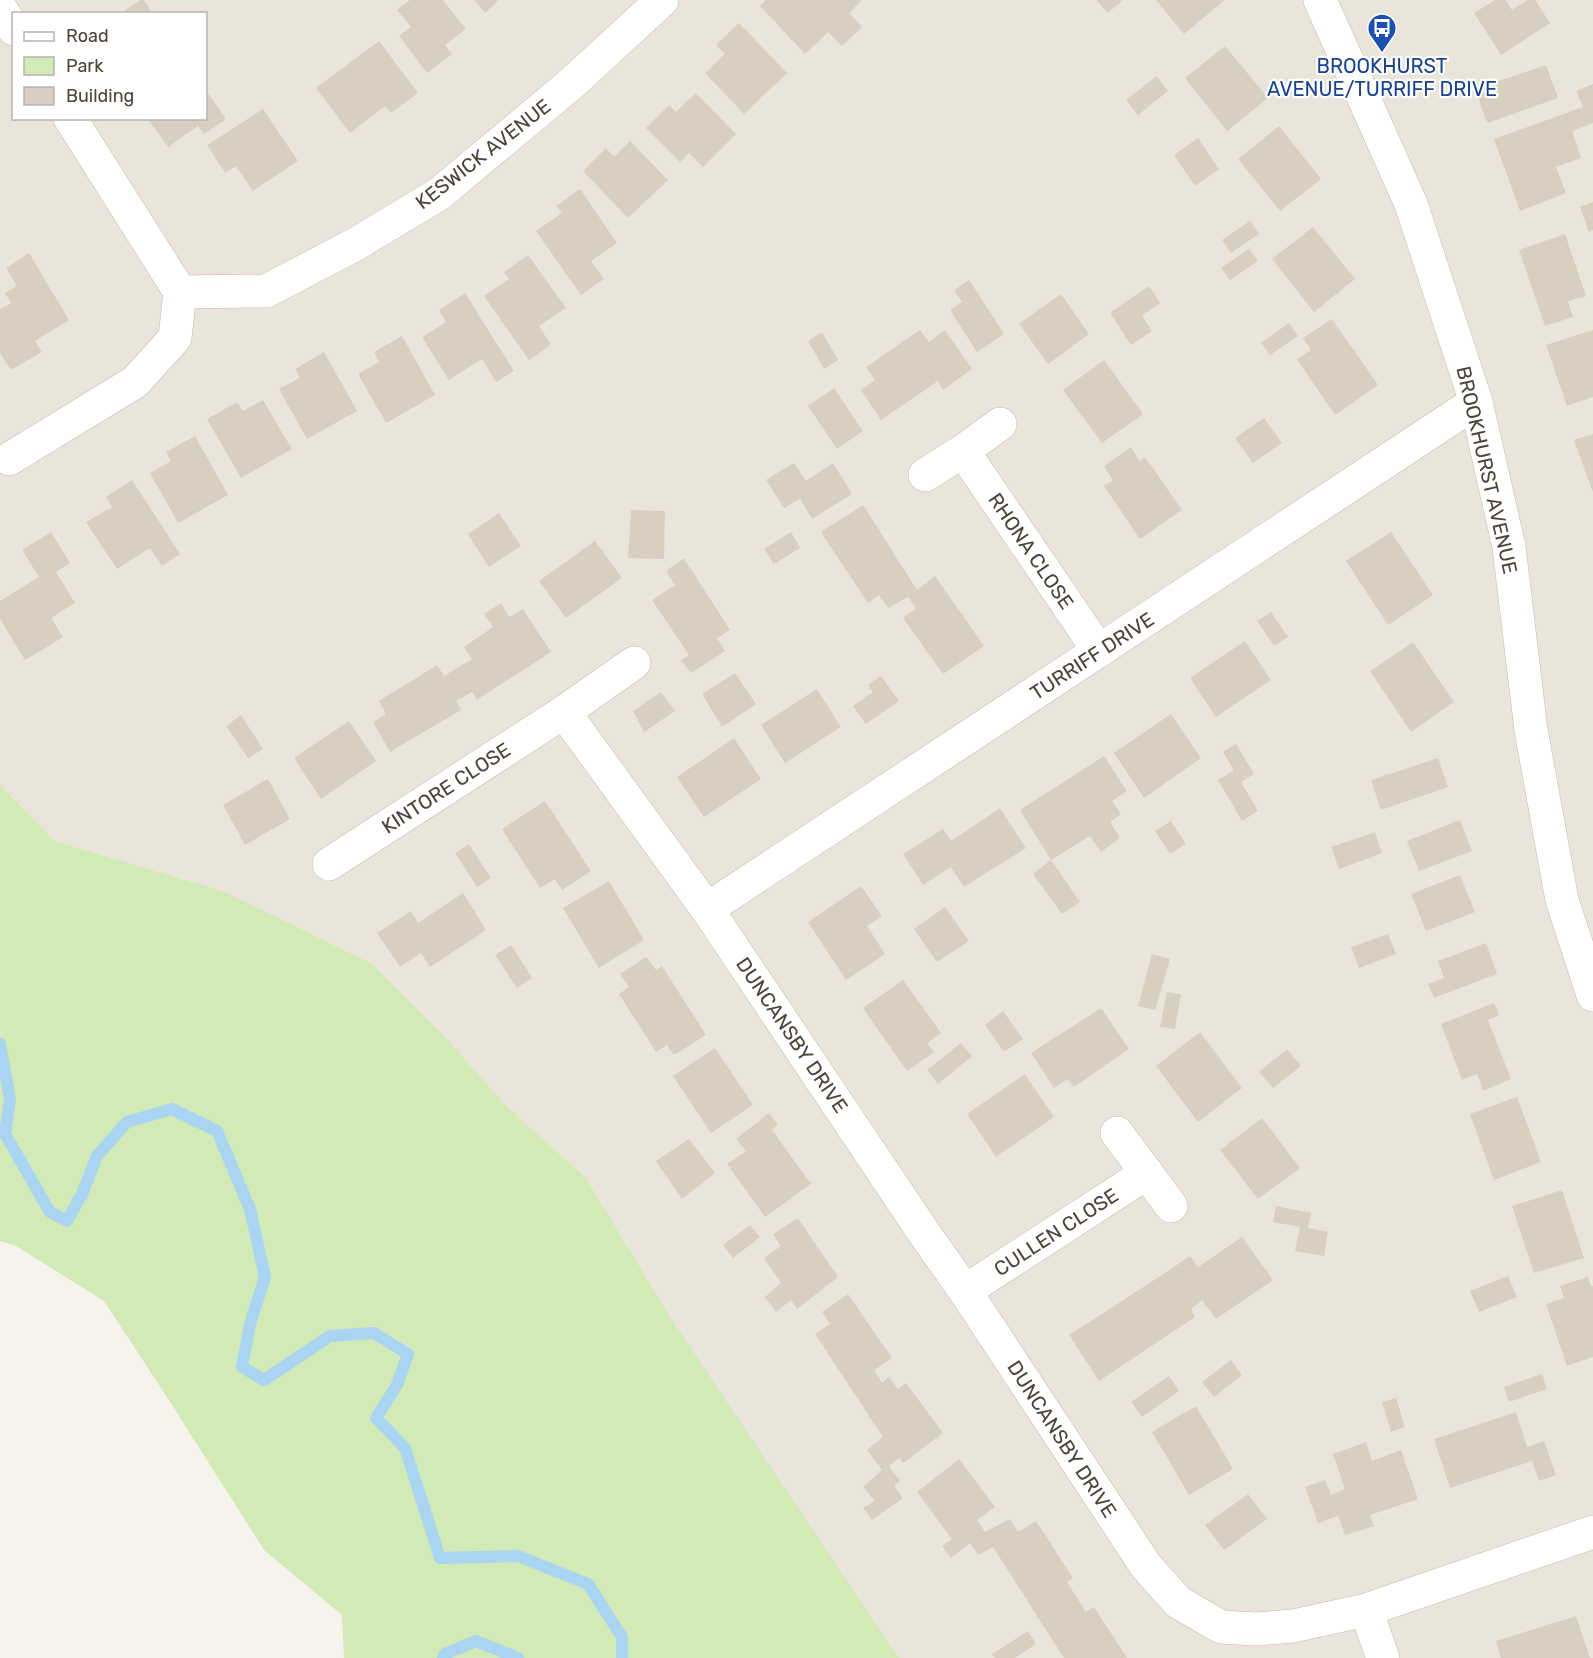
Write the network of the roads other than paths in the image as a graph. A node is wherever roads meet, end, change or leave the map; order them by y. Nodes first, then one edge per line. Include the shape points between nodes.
1 (662, 0) edge
2 (1320, 0) edge
3 (0, 8) edge
4 (12, 26) edge
5 (71, 120) edge
6 (180, 292) junction
7 (1476, 402) junction
8 (1000, 424) dead end
9 (963, 451) junction
10 (9, 459) dead end
11 (925, 475) dead end
12 (1099, 651) junction
13 (634, 663) dead end
14 (564, 712) junction
15 (329, 864) dead end
16 (707, 909) junction
17 (1593, 995) edge
18 (1117, 1133) dead end
19 (1147, 1173) junction
20 (1171, 1206) dead end
21 (965, 1291) junction
22 (1593, 1532) edge
23 (1366, 1610) junction
24 (1383, 1658) edge

1 - 6 street, KESWICK AVENUE via 572,83 430,200 266,291
2 - 7 street, BROOKHURST AVENUE via 1412,204
3 - 4 street
5 - 6 street
6 - 10 street via 175,338 135,382
7 - 12 street, TURRIFF DRIVE
7 - 17 street, BROOKHURST AVENUE via 1509,547 1531,730 1562,900
8 - 9 street
9 - 11 street
9 - 12 street, RHONA CLOSE
12 - 16 street, TURRIFF DRIVE
13 - 14 street, KINTORE CLOSE
14 - 15 street, KINTORE CLOSE
14 - 16 street
16 - 21 street, DUNCANSBY DRIVE
18 - 19 street
19 - 20 street
19 - 21 street, CULLEN CLOSE
21 - 23 street, DUNCANSBY DRIVE via 1146,1566 1178,1602 1221,1627 1256,1629 1293,1626
22 - 23 street, DUNCANSBY DRIVE
23 - 24 street

